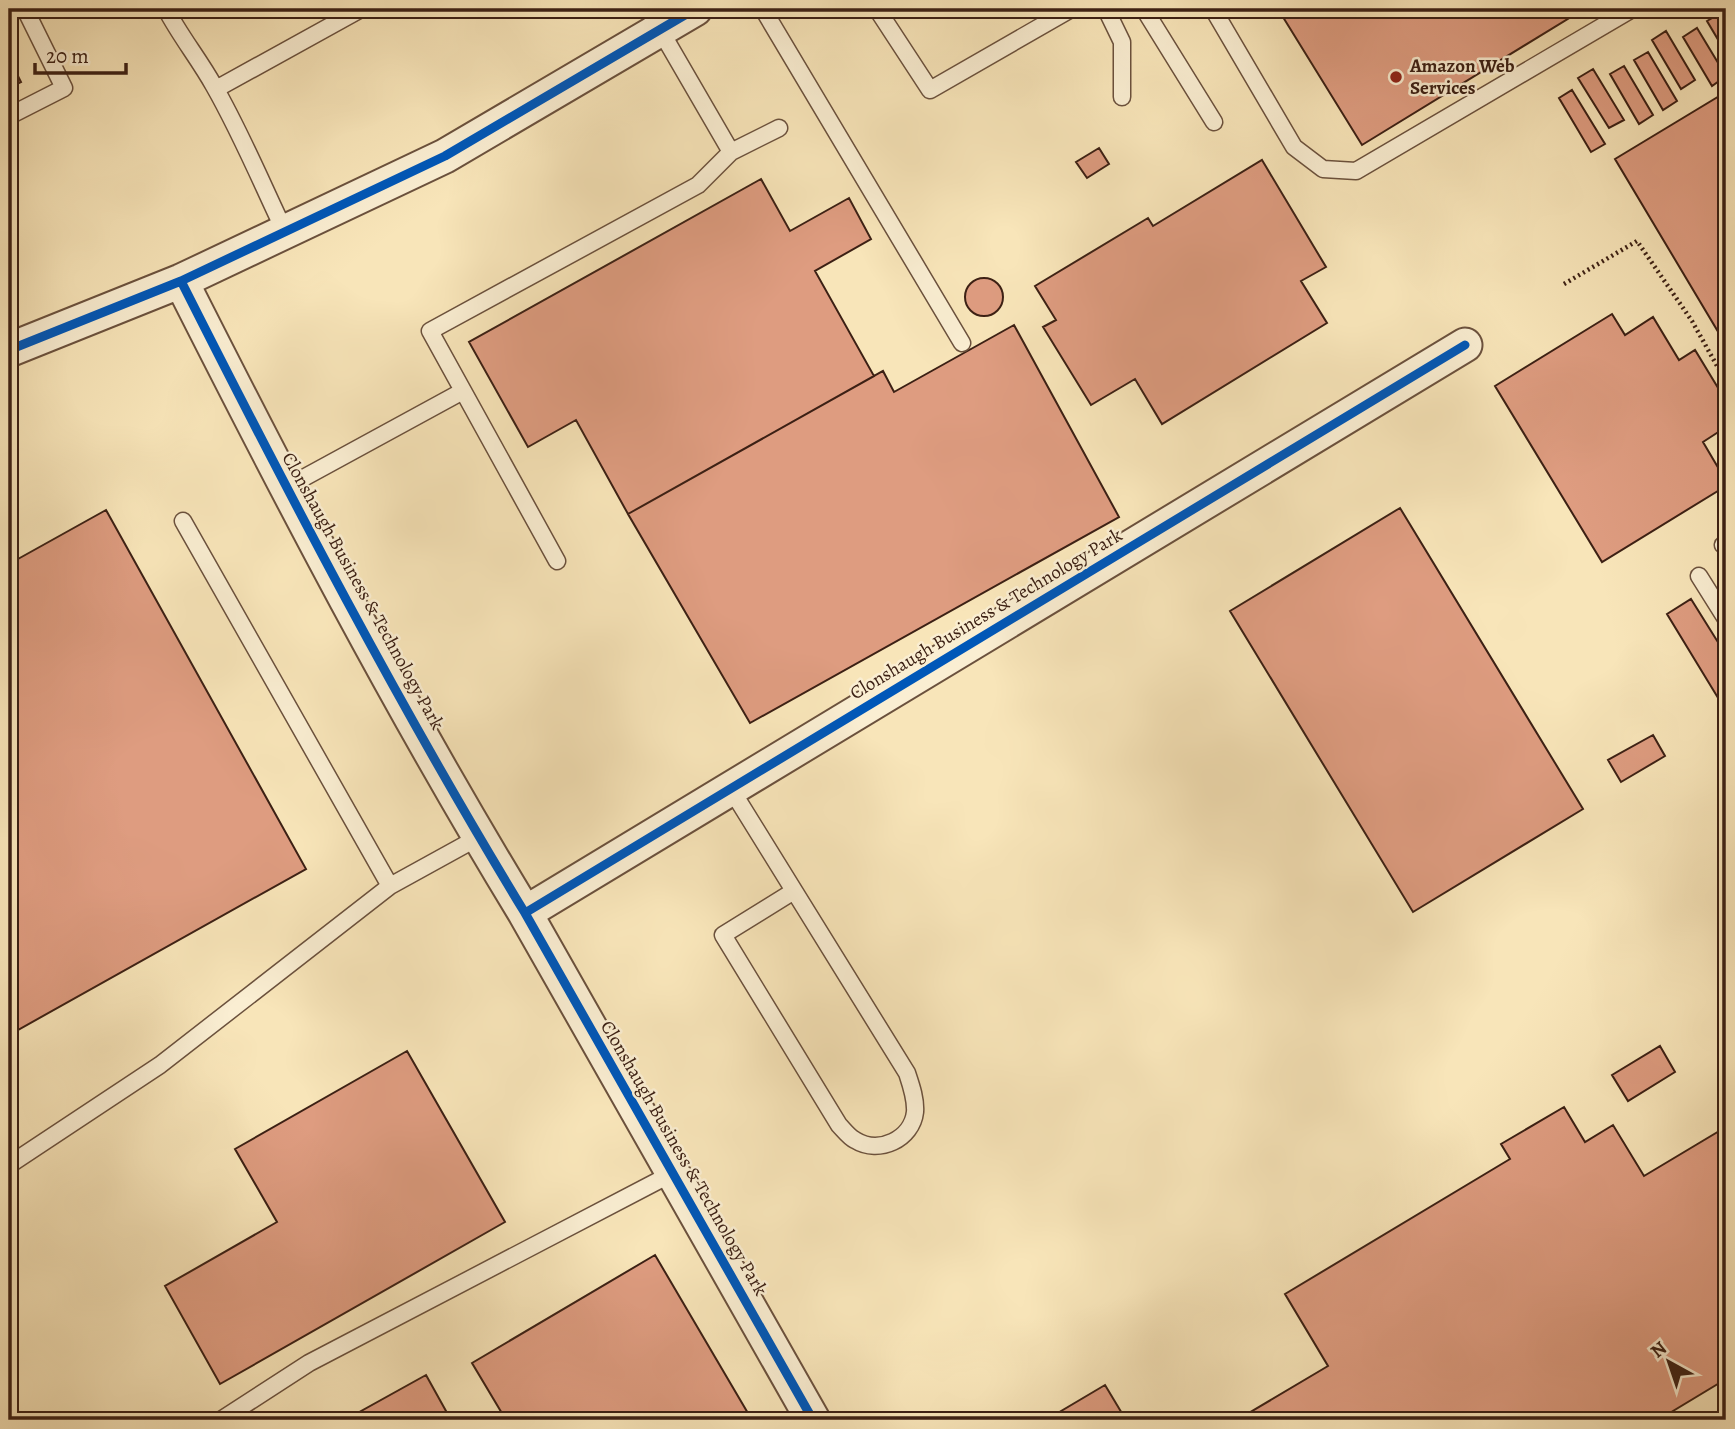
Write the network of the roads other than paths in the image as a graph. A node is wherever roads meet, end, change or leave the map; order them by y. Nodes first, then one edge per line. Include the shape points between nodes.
1 (25, 9) edge
2 (166, 9) edge
3 (361, 9) edge
4 (695, 9) edge
5 (763, 9) edge
6 (877, 9) edge
7 (1071, 9) edge
8 (1106, 9) edge
9 (1144, 9) edge
10 (1213, 9) edge
11 (1632, 9) edge
12 (340, 14) edge
13 (654, 19) edge
14 (216, 89) junction
15 (1122, 97) dead end
16 (9, 116) edge
17 (1213, 122) dead end
18 (779, 128) dead end
19 (730, 152) junction
20 (285, 232) junction
21 (181, 281) junction
22 (962, 343) dead end
23 (1465, 345) dead end
24 (9, 350) edge
25 (463, 391) junction
26 (285, 488) junction
27 (183, 520) dead end
28 (557, 561) dead end
29 (1699, 576) dead end
30 (1726, 619) edge
31 (731, 789) junction
32 (479, 837) junction
33 (390, 886) junction
34 (794, 891) junction
35 (525, 913) junction
36 (9, 1165) edge
37 (673, 1173) junction
38 (221, 1420) edge
39 (813, 1420) edge

1 - 16 lane via 64,88
2 - 14 lane
3 - 12 lane
4 - 13 street
5 - 22 lane
6 - 7 lane via 930,89
8 - 15 lane via 1122,42
9 - 17 lane
10 - 11 lane via 1294,147 1323,169 1356,170
12 - 14 lane
13 - 19 lane
13 - 20 street via 445,156
14 - 20 lane
18 - 19 lane
19 - 25 lane via 698,185 430,331
20 - 21 street
21 - 24 street
21 - 26 street, Clonshaugh Business & Technology Park
23 - 31 street, Clonshaugh Business & Technology Park
25 - 26 lane
25 - 28 lane
26 - 32 street, Clonshaugh Business & Technology Park
27 - 33 lane
29 - 30 lane
31 - 34 lane
31 - 35 street, Clonshaugh Business & Technology Park
32 - 33 lane
32 - 35 street, Clonshaugh Business & Technology Park
33 - 36 lane via 160,1065
34 - 34 lane via 907,1073 915,1112 910,1129 894,1142 876,1146 856,1141 839,1125 723,935
35 - 37 street, Clonshaugh Business & Technology Park
37 - 38 lane via 309,1363
37 - 39 street, Clonshaugh Business & Technology Park

